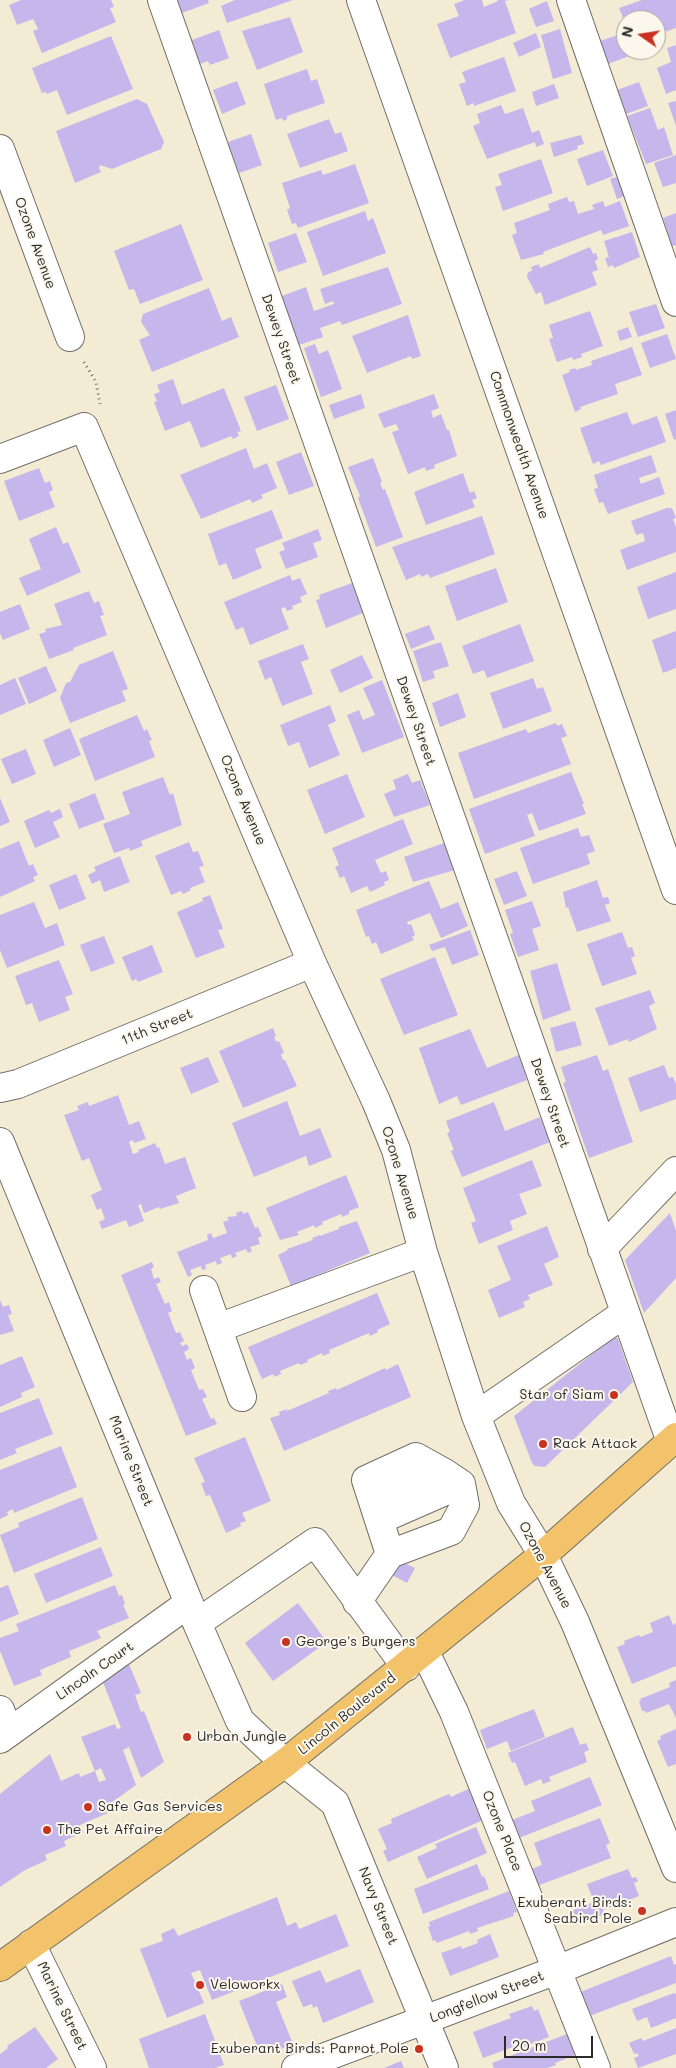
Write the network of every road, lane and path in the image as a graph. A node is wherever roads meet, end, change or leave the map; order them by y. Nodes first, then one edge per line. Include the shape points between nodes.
1 (162, 0) edge
2 (361, 0) edge
3 (571, 0) edge
4 (0, 148) edge
5 (676, 302) edge
6 (70, 338) joint
7 (84, 427) junction
8 (0, 459) edge
9 (676, 890) edge
10 (312, 963) junction
11 (0, 1088) edge
12 (0, 1142) edge
13 (676, 1171) edge
14 (602, 1249) junction
15 (423, 1252) junction
16 (204, 1290) dead end
17 (625, 1313) junction
18 (218, 1328) junction
19 (242, 1397) dead end
20 (476, 1416) junction
21 (669, 1444) edge
22 (497, 1468) junction
23 (456, 1487) junction
24 (382, 1528) junction
25 (543, 1555) junction
26 (363, 1610) junction
27 (193, 1614) junction
28 (415, 1659) junction
29 (3, 1727) edge
30 (285, 1763) junction
31 (676, 1868) edge
32 (676, 1922) edge
33 (31, 1944) junction
34 (0, 1967) edge
35 (557, 1970) junction
36 (425, 2020) junction
37 (92, 2068) edge
38 (296, 2068) edge
39 (444, 2068) edge
40 (596, 2068) edge

1 - 14 street, Dewey Street
2 - 9 street, Commonwealth Avenue
3 - 5 street
4 - 6 street, Ozone Avenue
6 - 7 path via 96,382 101,403
7 - 8 street
7 - 10 street, Ozone Avenue
10 - 11 street, 11th Street via 18,1084
10 - 15 street, Ozone Avenue via 396,1150
12 - 27 street, Marine Street
13 - 14 street
14 - 17 street, Dewey Street
15 - 18 street
15 - 20 street, Ozone Avenue
16 - 18 street
17 - 20 street
17 - 21 street, Dewey Street
18 - 19 street
20 - 22 street, Ozone Avenue
21 - 25 highway, Lincoln Boulevard
22 - 23 street
22 - 25 street, Ozone Avenue via 511,1503
23 - 24 street
23 - 24 street via 450,1531
23 - 24 street via 416,1458 366,1480
24 - 26 street
25 - 28 highway, Lincoln Boulevard
25 - 31 street, Ozone Avenue via 575,1622
26 - 27 street, Lincoln Court via 315,1542
26 - 28 street, Ozone Place
27 - 29 street, Lincoln Court
27 - 30 street, Marine Street via 240,1721
28 - 30 highway, Lincoln Boulevard
28 - 35 street, Ozone Place via 454,1712
30 - 33 highway, Lincoln Boulevard
30 - 36 street, Navy Street via 335,1803
32 - 35 street, Longfellow Street
33 - 34 highway, Lincoln Boulevard
33 - 37 street, Marine Street
35 - 36 street, Longfellow Street
35 - 40 street, Ozone Place
36 - 38 street, Longfellow Street
36 - 39 street, Navy Street

